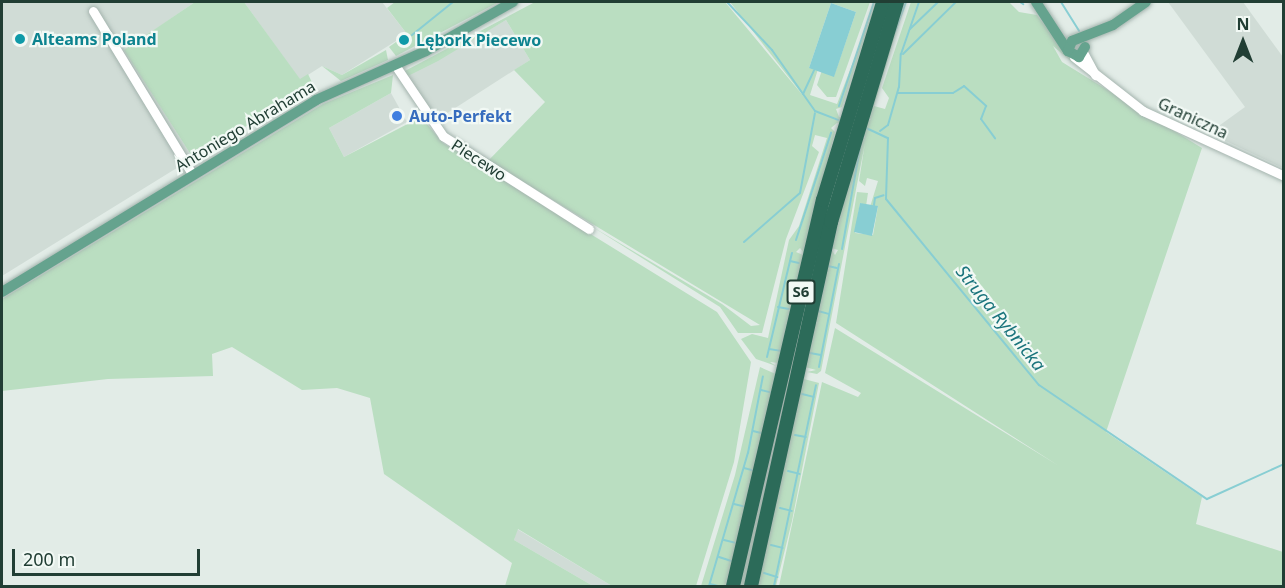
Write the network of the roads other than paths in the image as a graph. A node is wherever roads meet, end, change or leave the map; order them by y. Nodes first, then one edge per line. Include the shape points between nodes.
1 (513, 2) edge
2 (883, 2) edge
3 (897, 2) edge
4 (1036, 2) edge
5 (1146, 2) edge
6 (93, 11) dead end
7 (1078, 48) junction
8 (394, 65) junction
9 (192, 174) junction
10 (1284, 176) edge
11 (589, 230) dead end
12 (2, 292) edge
13 (733, 586) edge
14 (751, 586) edge

1 - 8 main road, Antoniego Abrahama
2 - 13 highway, S6 via 823,200
3 - 14 highway, S6 via 833,212
4 - 7 main road, Graniczna via 1043,16
5 - 7 main road
6 - 9 street
7 - 10 street, Graniczna via 1096,78 1164,123
8 - 9 main road, Antoniego Abrahama via 316,100
8 - 11 street, Piecewo via 443,136
9 - 12 main road, Antoniego Abrahama

